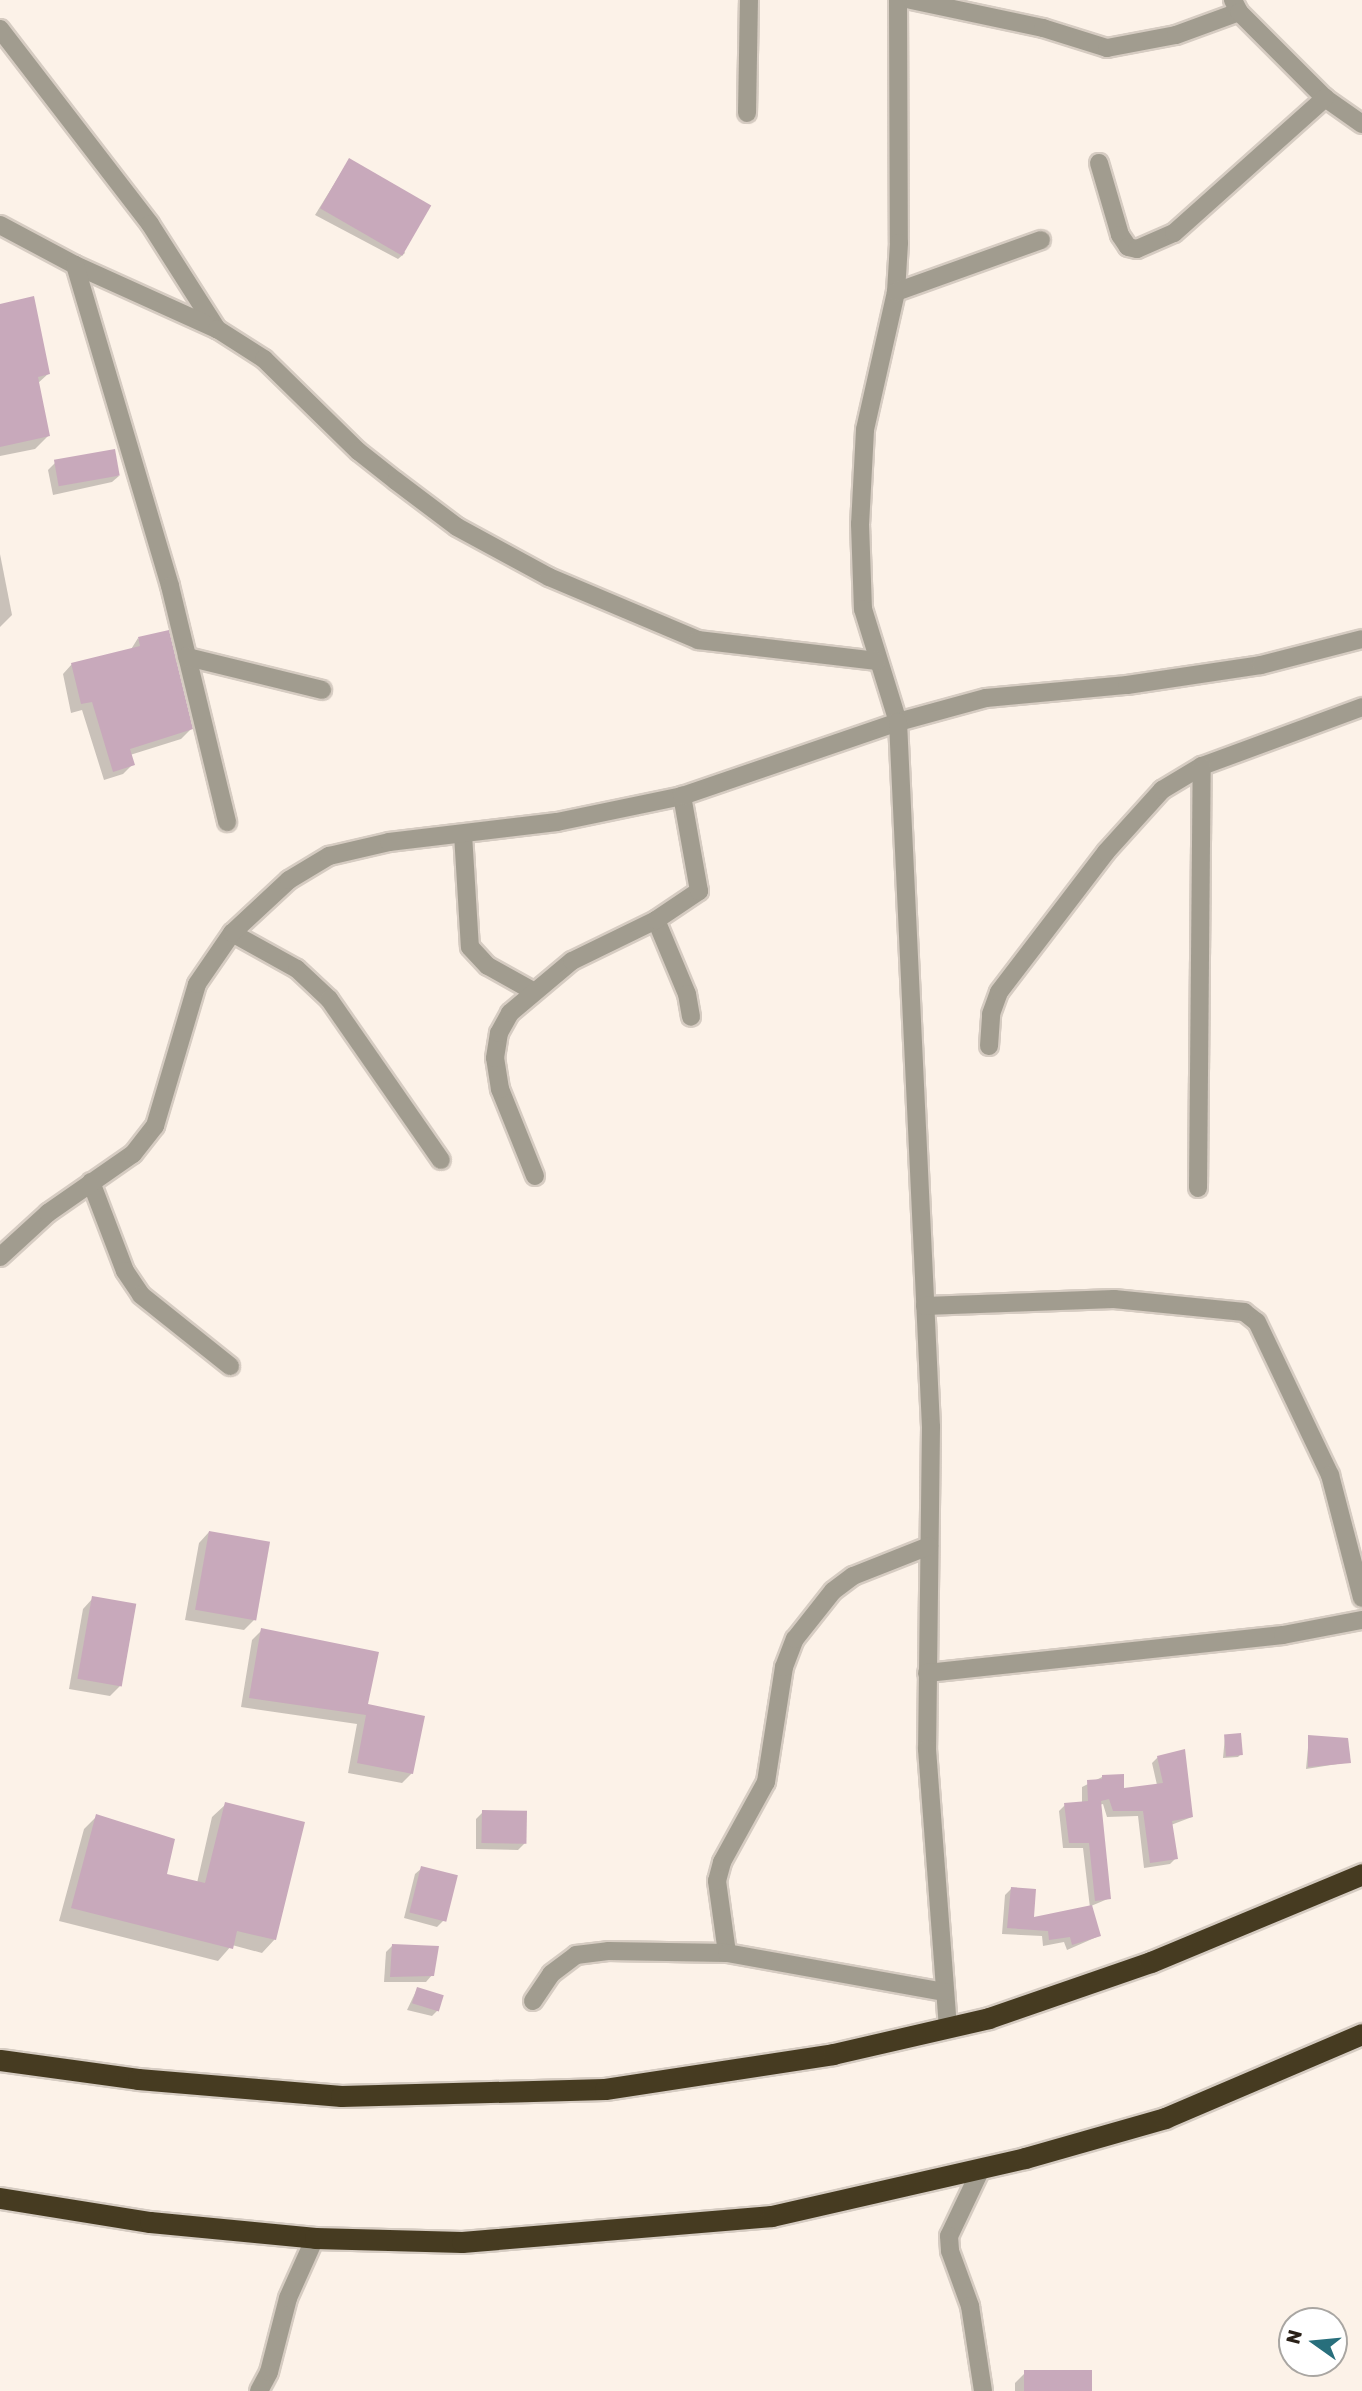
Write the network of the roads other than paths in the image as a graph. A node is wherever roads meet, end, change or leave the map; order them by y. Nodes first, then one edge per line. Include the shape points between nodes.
1 (749, 0) edge
2 (898, 0) edge
3 (911, 0) edge
4 (1236, 6) edge
5 (0, 29) edge
6 (1325, 98) junction
7 (747, 113) dead end
8 (1362, 124) edge
9 (1099, 163) dead end
10 (0, 225) edge
11 (1041, 240) dead end
12 (75, 265) junction
13 (896, 292) junction
14 (217, 329) junction
15 (1362, 639) edge
16 (187, 657) junction
17 (877, 662) junction
18 (322, 690) dead end
19 (1362, 707) edge
20 (898, 722) junction
21 (1202, 766) junction
22 (682, 796) junction
23 (227, 822) dead end
24 (463, 834) junction
25 (656, 920) junction
26 (232, 933) junction
27 (533, 991) junction
28 (691, 1017) dead end
29 (989, 1046) dead end
30 (440, 1160) dead end
31 (536, 1176) dead end
32 (91, 1182) junction
33 (1198, 1188) dead end
34 (0, 1257) edge
35 (925, 1306) junction
36 (230, 1366) dead end
37 (929, 1546) junction
38 (1362, 1598) edge
39 (1362, 1620) edge
40 (927, 1673) junction
41 (1362, 1874) edge
42 (727, 1953) junction
43 (944, 1992) junction
44 (533, 2001) dead end
45 (948, 2028) junction
46 (1362, 2034) edge
47 (0, 2060) edge
48 (981, 2169) junction
49 (0, 2198) edge
50 (315, 2238) junction
51 (259, 2391) edge
52 (983, 2391) edge

1 - 7 street
2 - 13 street
3 - 4 street via 1043,28 1107,48 1176,35
4 - 6 street
5 - 14 street via 150,224
6 - 8 street
6 - 9 street via 1174,233 1137,250 1128,247 1120,235
10 - 12 street
11 - 13 street
12 - 14 street
12 - 16 street
13 - 17 street via 871,393 860,524 863,609
14 - 17 street via 264,359 358,451 457,527 549,577 698,640
15 - 20 street via 1261,665 1127,685 986,698
16 - 18 street
16 - 23 street
17 - 20 street
19 - 21 street
20 - 22 street
20 - 35 street via 918,1064
21 - 29 street via 1163,790 1106,852 999,992 991,1014
21 - 33 street
22 - 24 street via 557,822
22 - 25 street via 699,891
24 - 26 street via 389,842 329,856 259,903
24 - 27 street via 470,947 488,966
25 - 27 street via 572,961
25 - 28 street via 687,994
26 - 30 street via 297,969 329,999
26 - 32 street via 197,984 155,1126 133,1154
27 - 31 street via 510,1013 499,1033 495,1058 508,1116
32 - 34 street
32 - 36 street via 125,1271 141,1295
35 - 37 street via 931,1427
35 - 38 street via 1114,1299 1244,1311 1256,1322 1330,1475
37 - 40 street
37 - 42 street via 853,1576 833,1591 794,1639 766,1782 722,1862 718,1881
39 - 40 street via 1283,1635
40 - 43 street via 927,1749
41 - 45 highway via 1151,1962
42 - 43 street
42 - 44 street via 576,1955 551,1975
43 - 45 street
45 - 47 highway via 833,2054 605,2089 433,2096 255,2091
46 - 48 highway via 1165,2118
48 - 50 highway via 772,2216 462,2242
48 - 52 street via 949,2236 950,2251 971,2306
49 - 50 highway via 150,2222
50 - 51 street via 288,2298 269,2372

